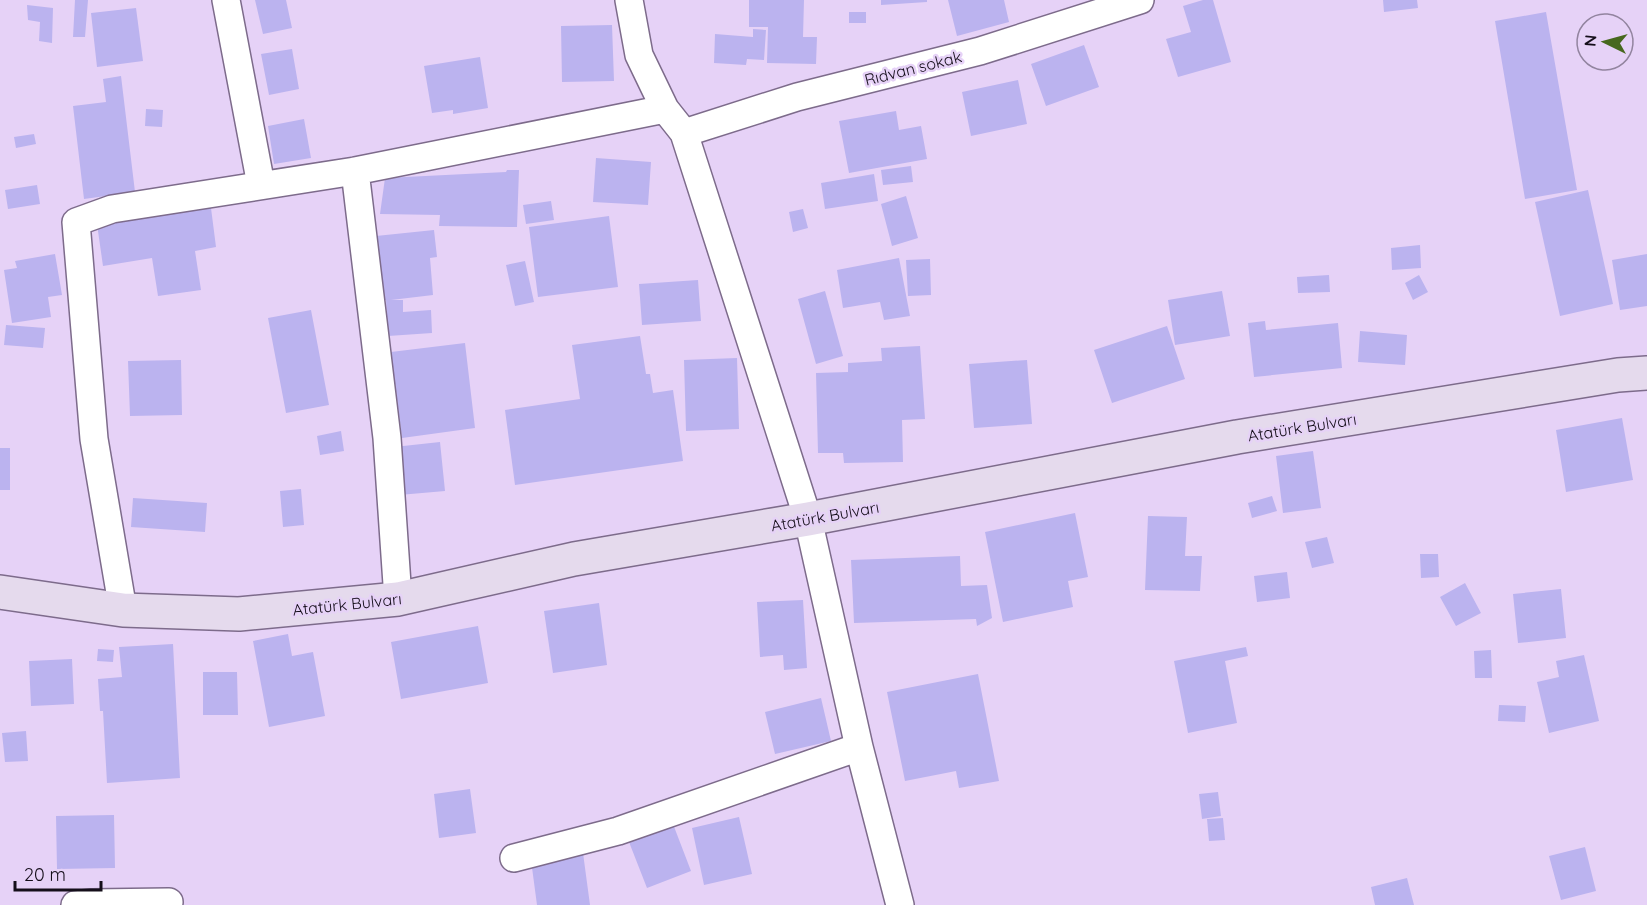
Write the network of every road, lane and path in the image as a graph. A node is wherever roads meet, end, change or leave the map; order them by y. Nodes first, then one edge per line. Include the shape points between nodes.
1 (226, 0) edge
2 (629, 0) edge
3 (1140, 0) edge
4 (665, 109) junction
5 (684, 133) junction
6 (355, 171) junction
7 (261, 184) junction
8 (1647, 373) edge
9 (808, 519) junction
10 (0, 592) edge
11 (398, 599) junction
12 (123, 610) junction
13 (859, 747) junction
14 (514, 858) dead end
15 (168, 902) dead end
16 (75, 905) edge
17 (900, 905) edge

1 - 7 street
2 - 4 street via 639,55
3 - 5 street, Rıdvan sokak via 980,51 797,97
4 - 5 street
4 - 6 street
5 - 9 street
6 - 7 street
6 - 11 street via 387,438
7 - 12 street via 112,209 76,222 94,439
8 - 9 main road, Atatürk Bulvarı via 1606,376 1237,437
9 - 11 main road, Atatürk Bulvarı via 574,559
9 - 13 street
10 - 12 main road, Atatürk Bulvarı
11 - 12 main road, Atatürk Bulvarı via 239,614
13 - 14 street via 618,831
13 - 17 street
15 - 16 street

